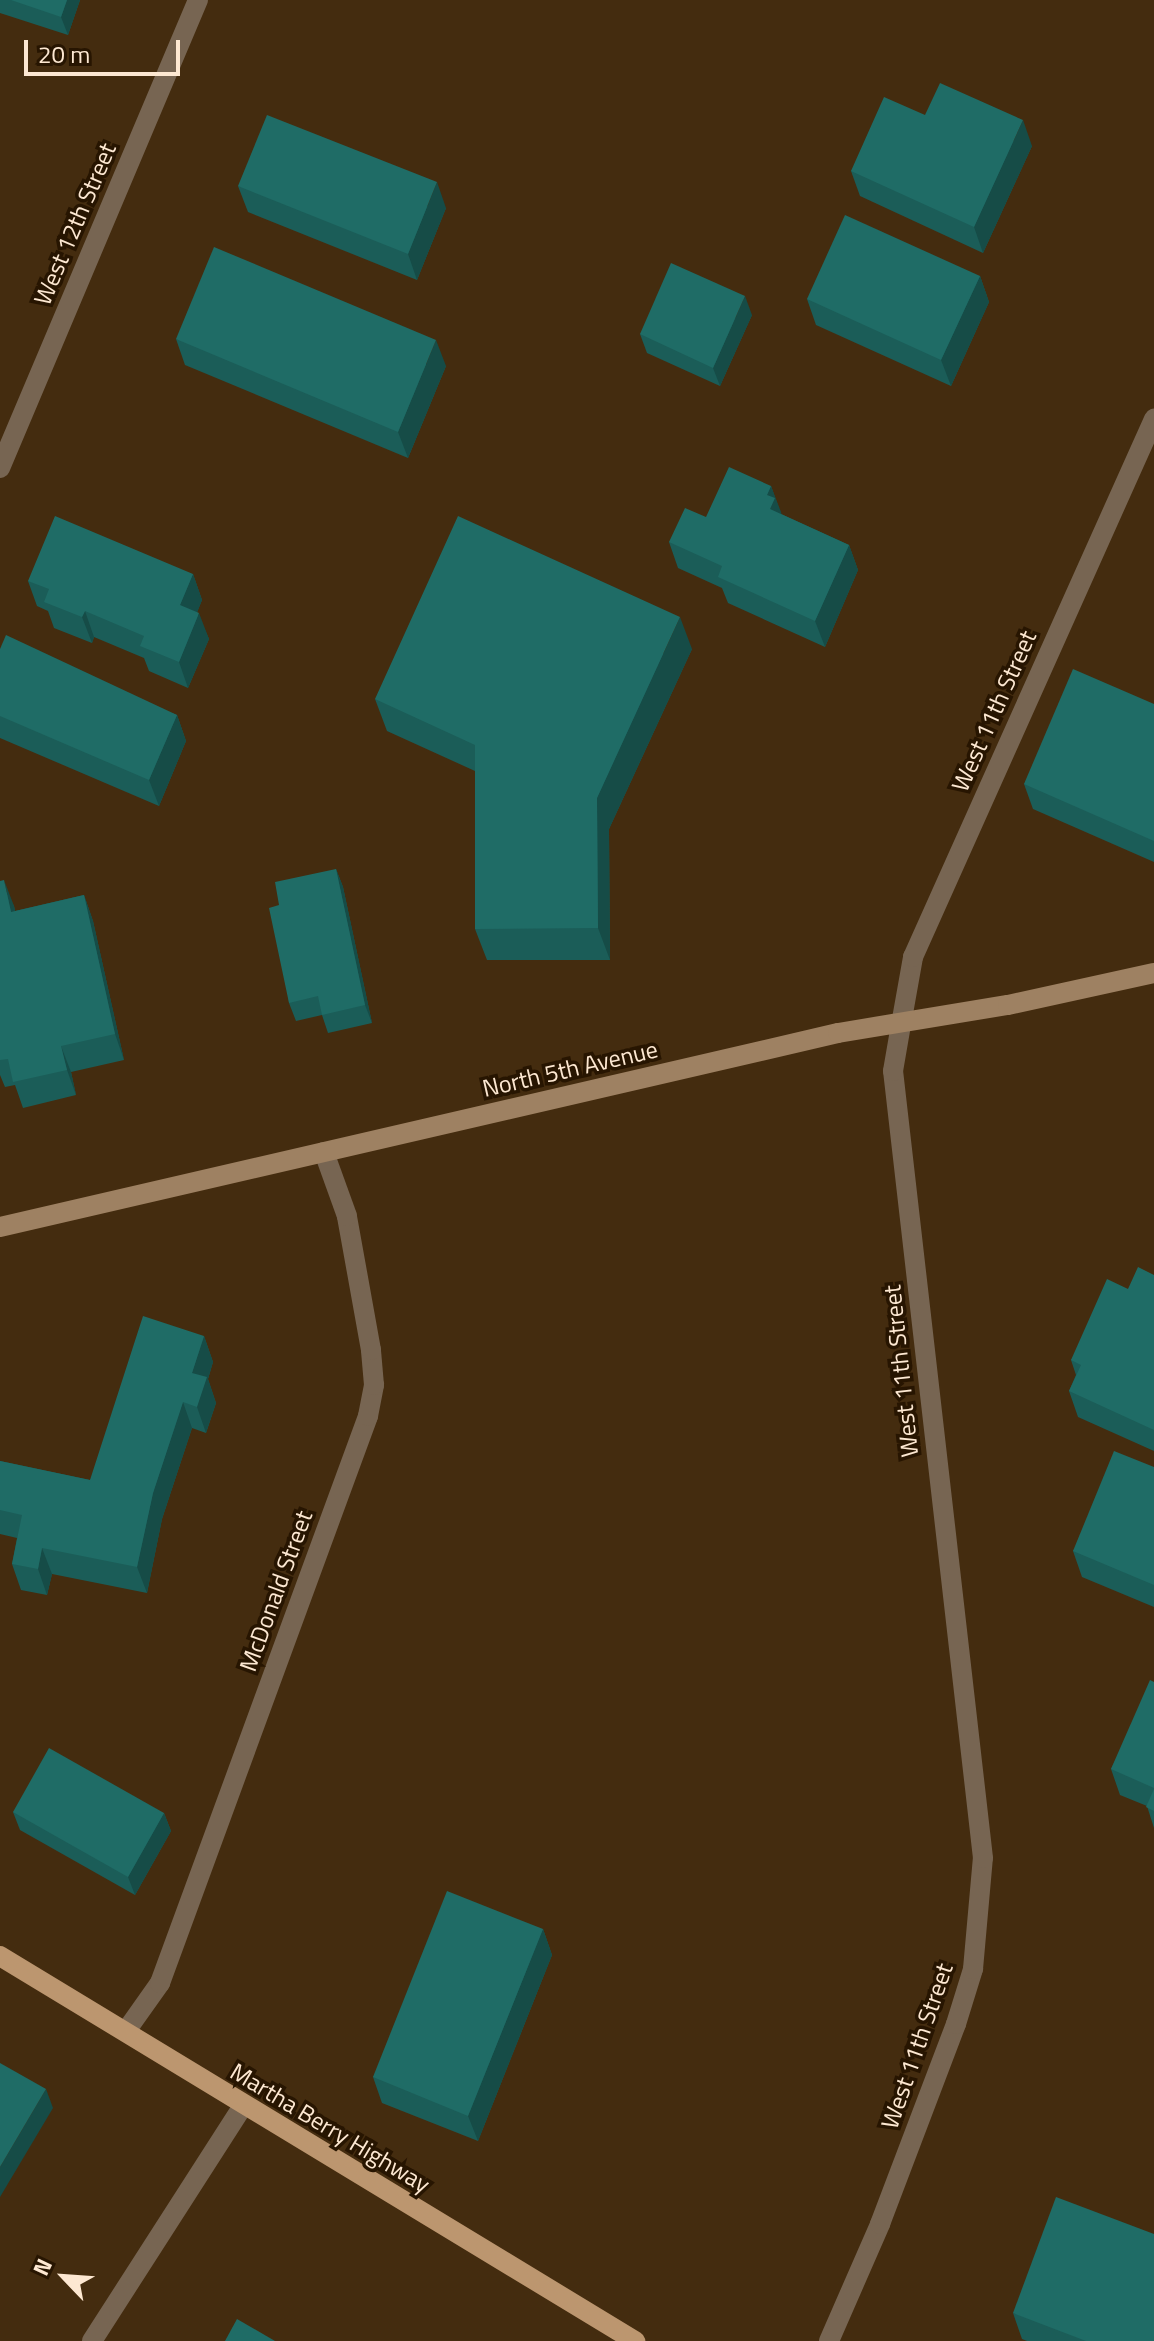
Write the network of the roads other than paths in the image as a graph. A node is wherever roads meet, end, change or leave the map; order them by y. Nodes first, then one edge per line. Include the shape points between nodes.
1 (198, 0) edge
2 (1154, 419) edge
3 (0, 468) edge
4 (1154, 973) edge
5 (901, 1022) junction
6 (324, 1152) junction
7 (0, 1227) edge
8 (0, 1956) edge
9 (126, 2031) junction
10 (242, 2107) junction
11 (92, 2341) edge
12 (635, 2341) edge
13 (829, 2341) edge

1 - 3 street, West 12th Street
2 - 5 street, West 11th Street via 913,957
4 - 5 street, North 5th Avenue
5 - 6 street, North 5th Avenue
5 - 13 street, West 11th Street via 893,1071 983,1858 973,1969 960,2011 880,2224
6 - 7 street, North 5th Avenue
6 - 9 street, McDonald Street via 347,1216 371,1350 374,1385 368,1416 160,1983
8 - 9 main road, Martha Berry Highway
9 - 10 main road, Martha Berry Highway
10 - 11 street
10 - 12 main road, Martha Berry Highway

